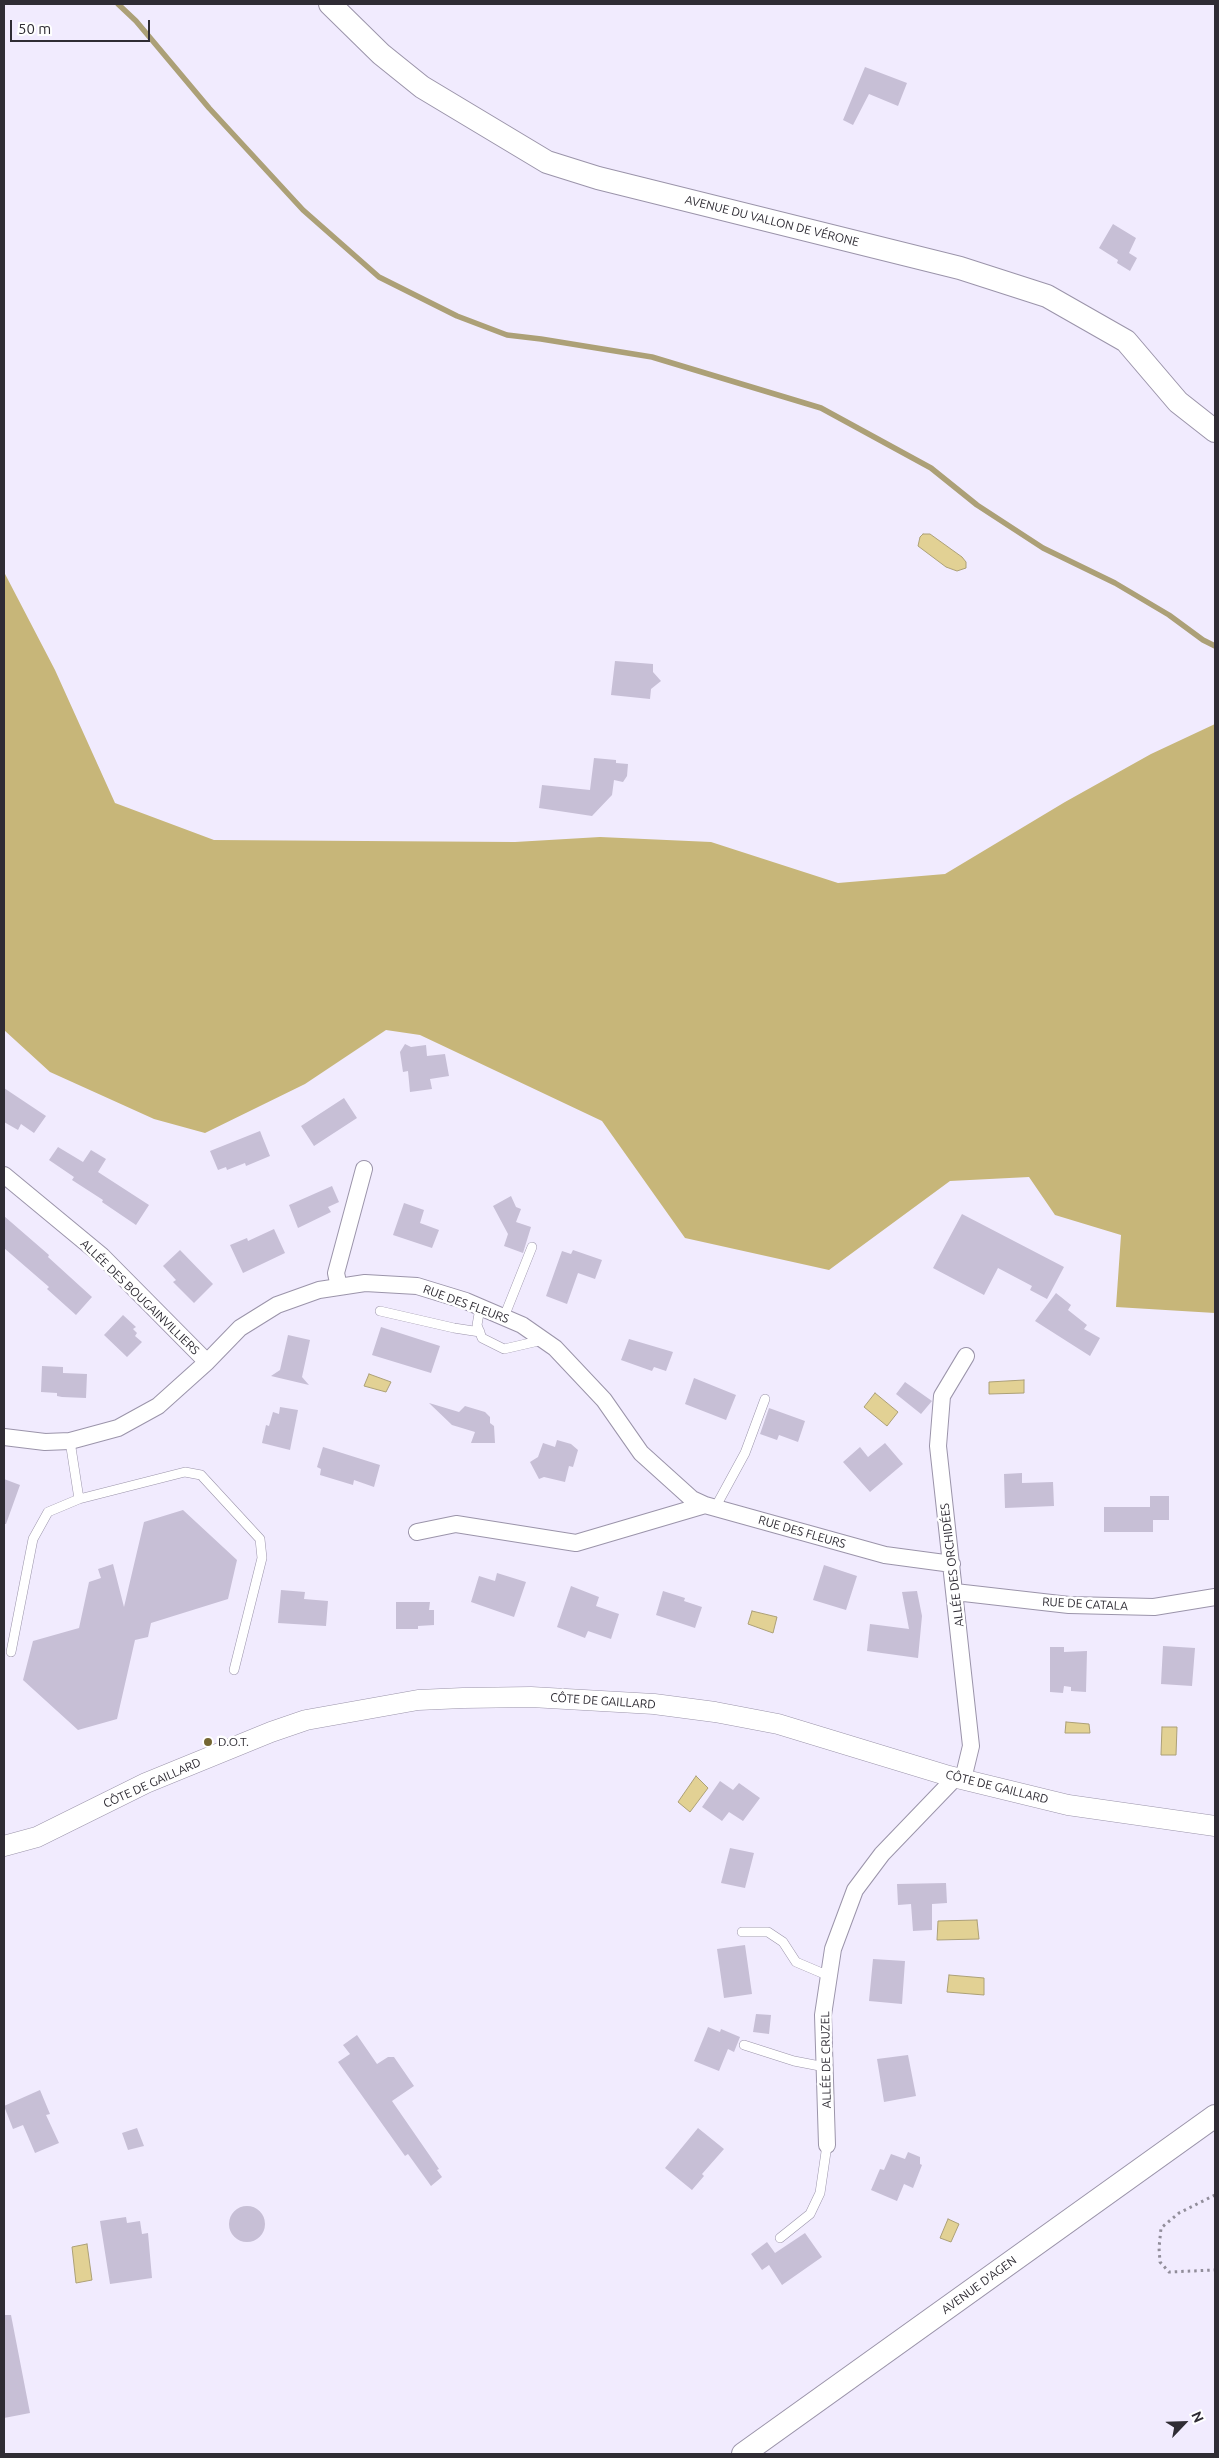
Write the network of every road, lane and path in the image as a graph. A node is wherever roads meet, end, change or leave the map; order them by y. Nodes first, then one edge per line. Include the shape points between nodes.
1 (330, 4) edge
2 (1215, 431) edge
3 (364, 1169) dead end
4 (4, 1175) edge
5 (532, 1247) dead end
6 (339, 1287) junction
7 (480, 1308) junction
8 (380, 1311) dead end
9 (504, 1317) junction
10 (480, 1332) junction
11 (543, 1340) junction
12 (966, 1356) dead end
13 (207, 1362) junction
14 (765, 1399) dead end
15 (4, 1437) edge
16 (70, 1441) junction
17 (78, 1498) junction
18 (710, 1507) junction
19 (417, 1532) dead end
20 (952, 1564) junction
21 (955, 1592) junction
22 (1215, 1597) edge
23 (11, 1652) dead end
24 (234, 1670) dead end
25 (959, 1778) junction
26 (1215, 1826) edge
27 (4, 1846) edge
28 (742, 1932) dead end
29 (829, 1976) junction
30 (744, 2045) dead end
31 (825, 2067) junction
32 (1215, 2116) edge
33 (827, 2145) joint
34 (1215, 2195) edge
35 (780, 2238) dead end
36 (1215, 2270) edge
37 (743, 2454) edge

1 - 2 main road, AVENUE DU VALLON DE VÉRONE via 381,54 422,88 547,162 598,178 960,268 1047,296 1126,341 1178,402
3 - 6 street via 336,1273
4 - 13 street, ALLÉE DES BOUGAINVILLIERS via 102,1256
5 - 9 lane
6 - 7 street, RUE DES FLEURS via 365,1282 417,1286
6 - 13 street, RUE DES FLEURS via 319,1290 277,1305 240,1328
7 - 9 street, RUE DES FLEURS
7 - 10 lane via 477,1325
8 - 10 lane
9 - 11 street, RUE DES FLEURS
10 - 11 lane via 482,1338 504,1349
11 - 18 street, RUE DES FLEURS via 556,1348 604,1400 640,1453 692,1499
12 - 20 street, ALLÉE DES ORCHIDÉES via 942,1396 938,1446
13 - 16 street, RUE DES FLEURS via 158,1406 118,1428
14 - 18 lane via 744,1453
15 - 16 street, RUE DES FLEURS via 45,1442
16 - 17 lane
17 - 23 lane via 48,1512 33,1539
17 - 24 lane via 185,1472 201,1476 254,1532 260,1539 262,1558
18 - 19 street via 576,1543 456,1524
18 - 20 street, RUE DES FLEURS via 885,1555
20 - 21 street, ALLÉE DES ORCHIDÉES
21 - 22 street, RUE DE CATALA via 1088,1605 1154,1606
21 - 25 street, ALLÉE DES ORCHIDÉES via 972,1746
25 - 26 street, CÔTE DE GAILLARD via 1068,1805
25 - 27 street, CÔTE DE GAILLARD via 778,1724 698,1710 654,1704 532,1697 418,1700 306,1720 271,1732 146,1783 37,1837
25 - 29 street, ALLÉE DE CRUZEL via 882,1854 855,1890 833,1949
28 - 29 lane via 768,1932 783,1942 796,1962
29 - 31 street, ALLÉE DE CRUZEL via 824,2015
30 - 31 lane
31 - 33 street, ALLÉE DE CRUZEL
32 - 37 main road, AVENUE D'AGEN
33 - 35 lane via 820,2193 810,2214
34 - 36 path via 1179,2213 1161,2228 1159,2248 1160,2262 1169,2272

